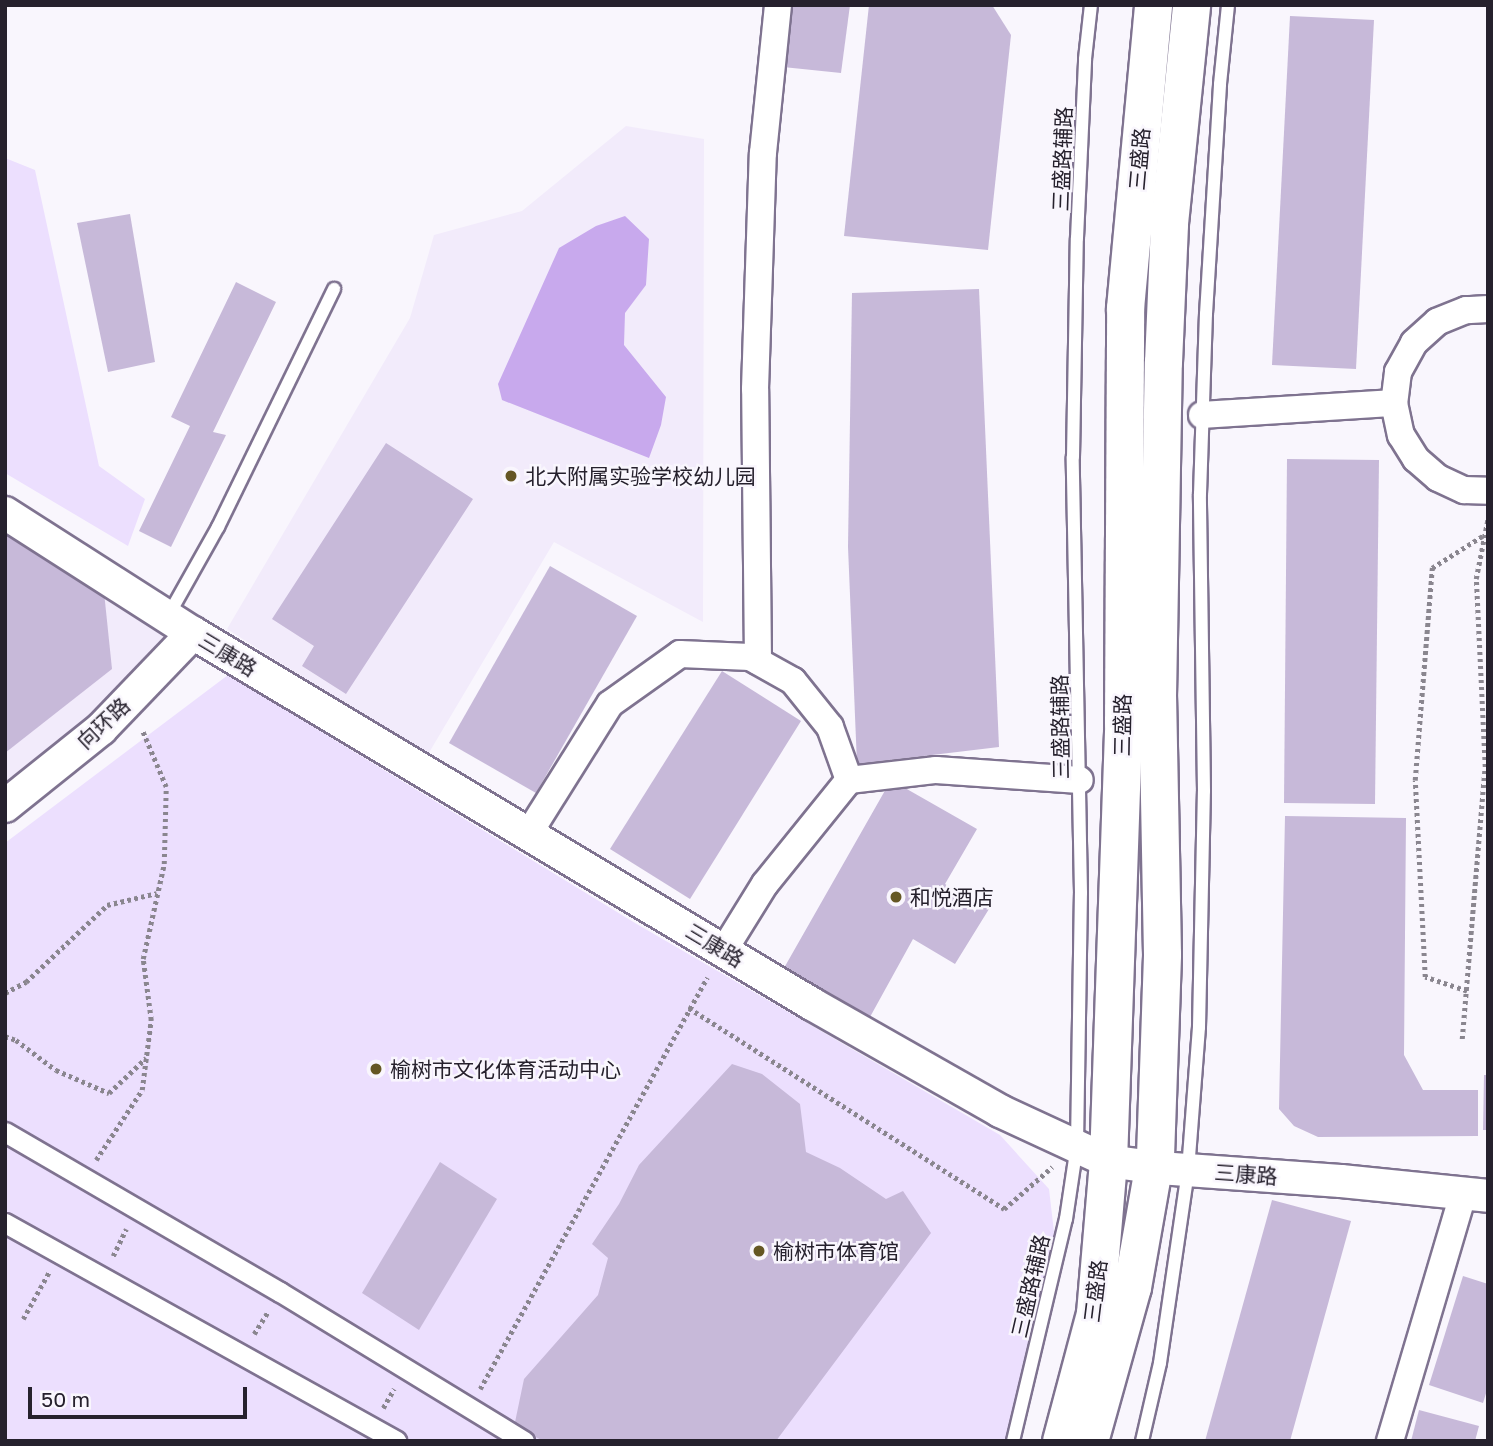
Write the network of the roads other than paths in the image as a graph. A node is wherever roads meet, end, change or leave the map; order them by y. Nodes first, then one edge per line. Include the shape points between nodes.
1 (778, 5) edge
2 (1091, 5) edge
3 (1153, 5) edge
4 (1191, 5) edge
5 (1228, 5) edge
6 (334, 289) dead end
7 (1488, 309) edge
8 (1394, 403) junction
9 (1202, 415) junction
10 (1488, 491) edge
11 (5, 513) edge
12 (181, 625) junction
13 (758, 661) junction
14 (849, 780) junction
15 (1080, 780) junction
16 (5, 806) edge
17 (529, 833) junction
18 (724, 950) junction
19 (5, 1132) edge
20 (1093, 1153) junction
21 (1153, 1167) junction
22 (1188, 1170) junction
23 (1475, 1195) edge
24 (5, 1223) edge
25 (396, 1441) edge
26 (524, 1441) edge
27 (1013, 1441) edge
28 (1061, 1441) edge
29 (1089, 1441) edge
30 (1142, 1441) edge
31 (1390, 1441) edge

1 - 13 street via 763,153 755,389
2 - 15 lane, 三盛路辅路 via 1079,210 1074,443
3 - 20 main road, 三盛路 via 1125,307 1123,723
4 - 21 main road via 1169,223 1163,362 1157,696 1162,954
5 - 9 lane
6 - 12 lane via 218,527
7 - 8 street via 1466,310 1437,322 1414,344 1398,372
8 - 9 street
8 - 10 street via 1401,435 1416,459 1437,478 1464,489
9 - 22 lane via 1204,791 1199,1027
11 - 12 street, 三康路
12 - 16 street, 向环路 via 129,700 101,729
12 - 17 street, 三康路
13 - 14 street via 793,681 830,727
13 - 17 street via 680,654 610,704
14 - 15 street via 936,770
14 - 18 street via 765,884
15 - 20 lane, 三盛路辅路 via 1080,1078
17 - 18 street, 三康路
18 - 20 street, 三康路 via 1000,1111
19 - 26 street
20 - 21 street, 三康路
20 - 27 lane, 三盛路辅路 via 1066,1219
20 - 28 main road, 三盛路 via 1095,1313
21 - 22 street, 三康路
21 - 29 main road via 1132,1287
22 - 23 street, 三康路
22 - 30 lane via 1160,1363
23 - 31 street
24 - 25 street

